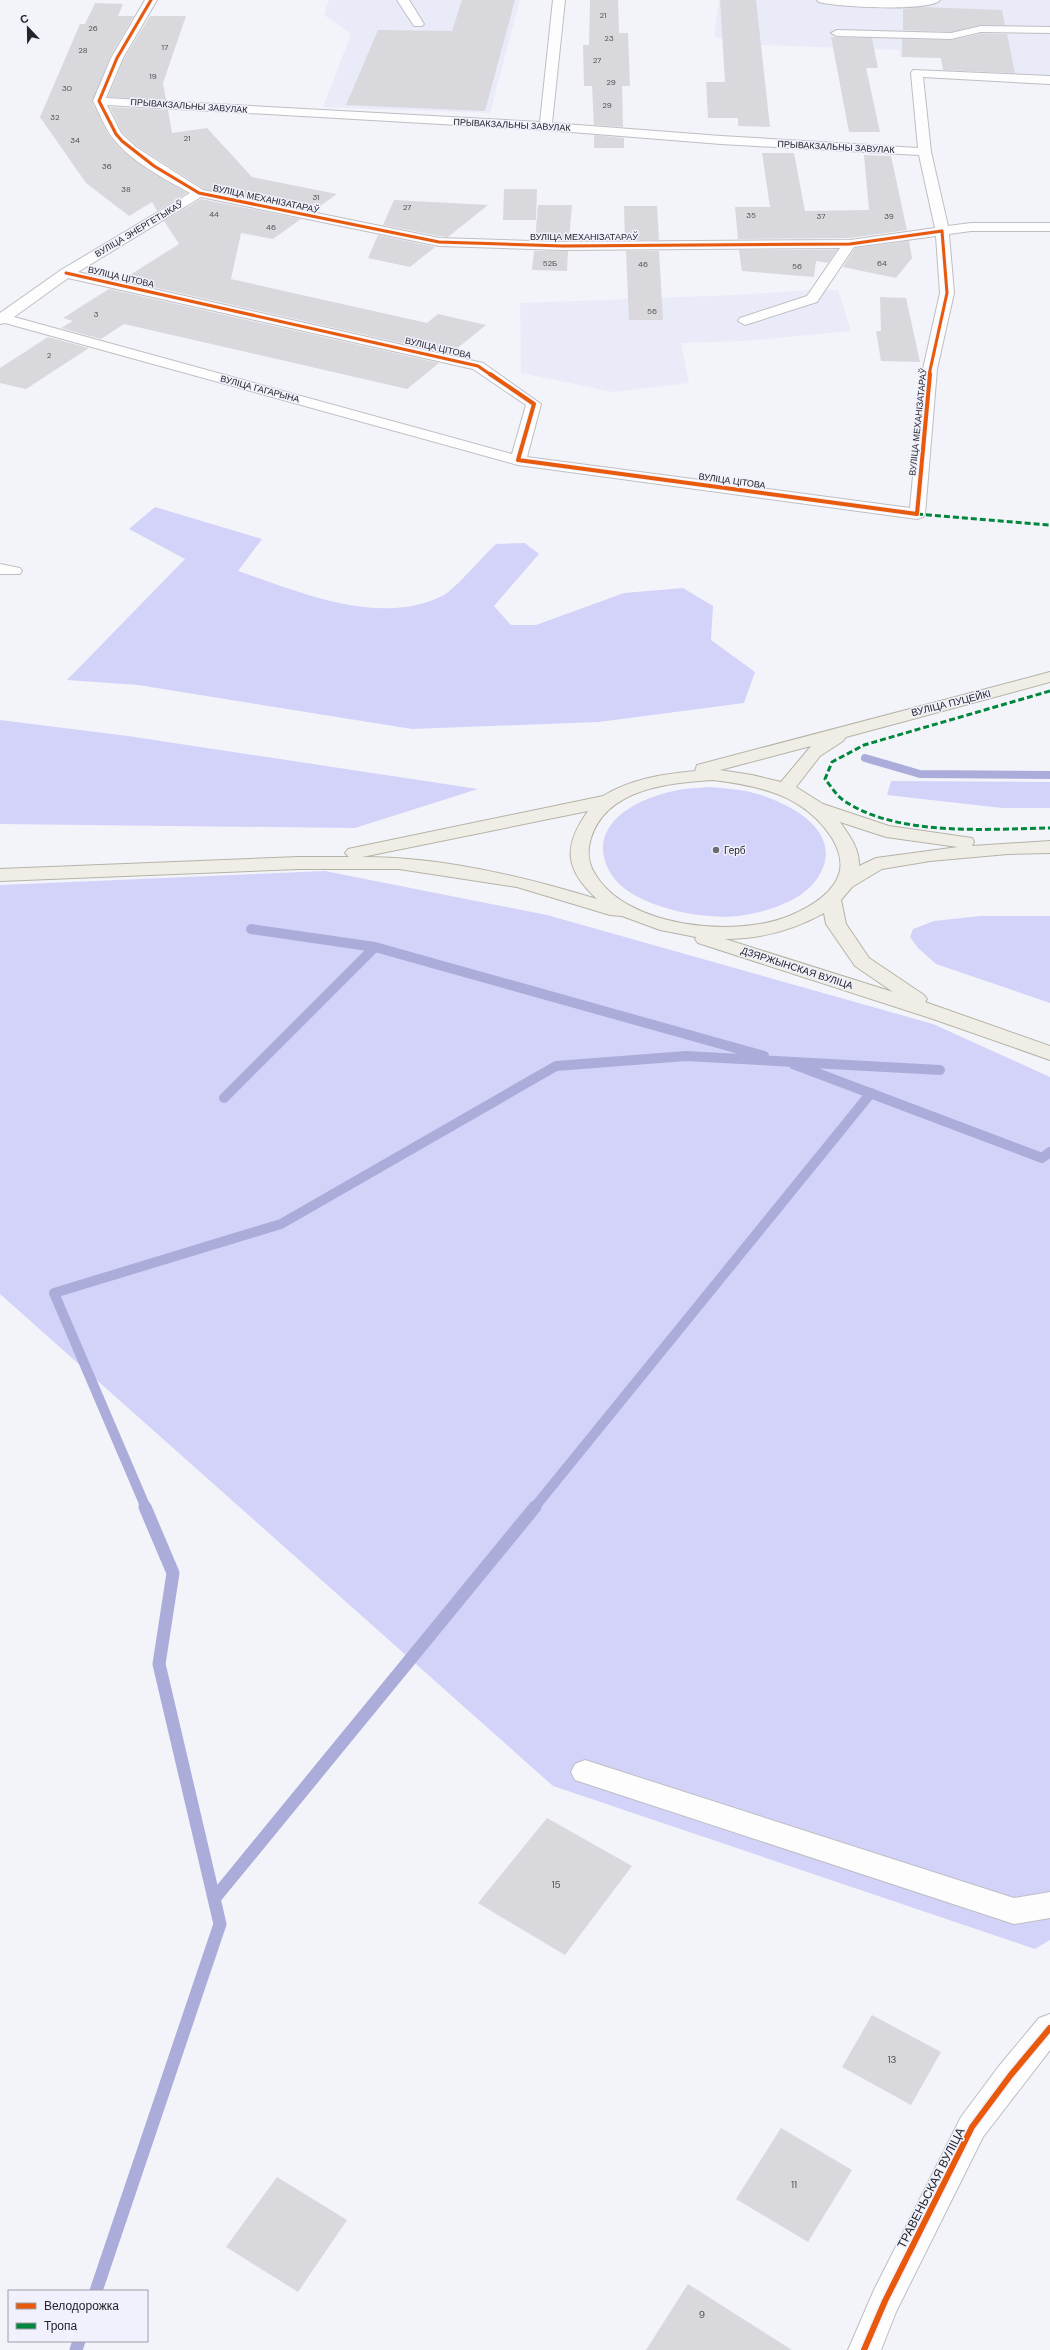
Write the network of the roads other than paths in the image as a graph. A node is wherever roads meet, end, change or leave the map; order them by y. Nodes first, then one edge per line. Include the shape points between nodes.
1 (151, 0) edge
2 (403, 0) edge
3 (559, 0) edge
4 (823, 0) edge
5 (934, 0) edge
6 (418, 24) dead end
7 (1050, 30) edge
8 (837, 33) dead end
9 (1050, 80) edge
10 (100, 101) junction
11 (546, 126) junction
12 (925, 152) junction
13 (198, 193) junction
14 (1050, 227) edge
15 (942, 231) junction
16 (850, 244) junction
17 (66, 273) junction
18 (1, 319) edge
19 (745, 321) dead end
20 (518, 460) junction
21 (917, 514) joint
22 (1050, 677) edge
23 (851, 728) junction
24 (675, 777) junction
25 (786, 788) junction
26 (611, 799) junction
27 (815, 807) junction
28 (1050, 847) edge
29 (1008, 848) junction
30 (298, 863) junction
31 (0, 875) edge
32 (846, 883) junction
33 (831, 900) junction
34 (636, 916) junction
35 (655, 923) junction
36 (940, 1014) junction
37 (1050, 1053) edge
38 (585, 1772) dead end
39 (1050, 1905) edge
40 (1050, 2028) edge
41 (864, 2350) edge

1 - 10 street via 117,58
2 - 6 street
3 - 11 street
4 - 5 street via 840,4 866,5
7 - 8 street via 981,29 951,36
9 - 12 street via 917,73
10 - 11 street, ПРЫВАКЗАЛЬНЫ ЗАВУЛАК
10 - 13 street, ВУЛІЦА МЕХАНІЗАТАРАЎ via 117,134 129,146 174,180
11 - 12 street, ПРЫВАКЗАЛЬНЫ ЗАВУЛАК
12 - 15 street
13 - 16 street, ВУЛІЦА МЕХАНІЗАТАРАЎ via 439,242 556,246
13 - 17 street, ВУЛІЦА ЭНЕРГЕТЫКАЎ
14 - 15 street via 970,227
15 - 16 street, ВУЛІЦА МЕХАНІЗАТАРАЎ
15 - 21 street, ВУЛІЦА МЕХАНІЗАТАРАЎ via 947,293 930,369
16 - 19 street via 812,299
17 - 18 street, ВУЛІЦА ЭНЕРГЕТЫКАЎ
17 - 20 street, ВУЛІЦА ЦІТОВА via 478,366 534,404
18 - 20 street, ВУЛІЦА ГАГАРЫНА
20 - 21 street, ВУЛІЦА ЦІТОВА
22 - 23 main road, ВУЛІЦА ПУЦЕЙКІ
23 - 24 main road, ВУЛІЦА ПУЦЕЙКІ
23 - 25 main road, ВУЛІЦА ПУЦЕЙКІ via 814,752
24 - 25 main road via 713,775 750,778
24 - 26 main road via 640,786
25 - 27 main road
26 - 30 main road via 426,840
26 - 34 main road via 591,817 580,837 579,858 588,880 608,900
27 - 29 main road via 886,831
27 - 32 main road via 845,843 852,863
28 - 29 main road
29 - 32 main road via 930,855 876,864
30 - 31 main road
30 - 34 main road via 399,863 429,867 519,882
32 - 33 main road
33 - 35 main road via 805,916 772,928 733,933 693,931
33 - 36 main road, ДЗЯРЖЫНСКАЯ ВУЛІЦА via 836,924 862,962
34 - 35 main road
35 - 36 main road, ДЗЯРЖЫНСКАЯ ВУЛІЦА
36 - 37 main road, ДЗЯРЖЫНСКАЯ ВУЛІЦА
38 - 39 street via 1014,1911
40 - 41 street, ТРАВЕНЬСКАЯ ВУЛІЦА via 972,2127 885,2301

